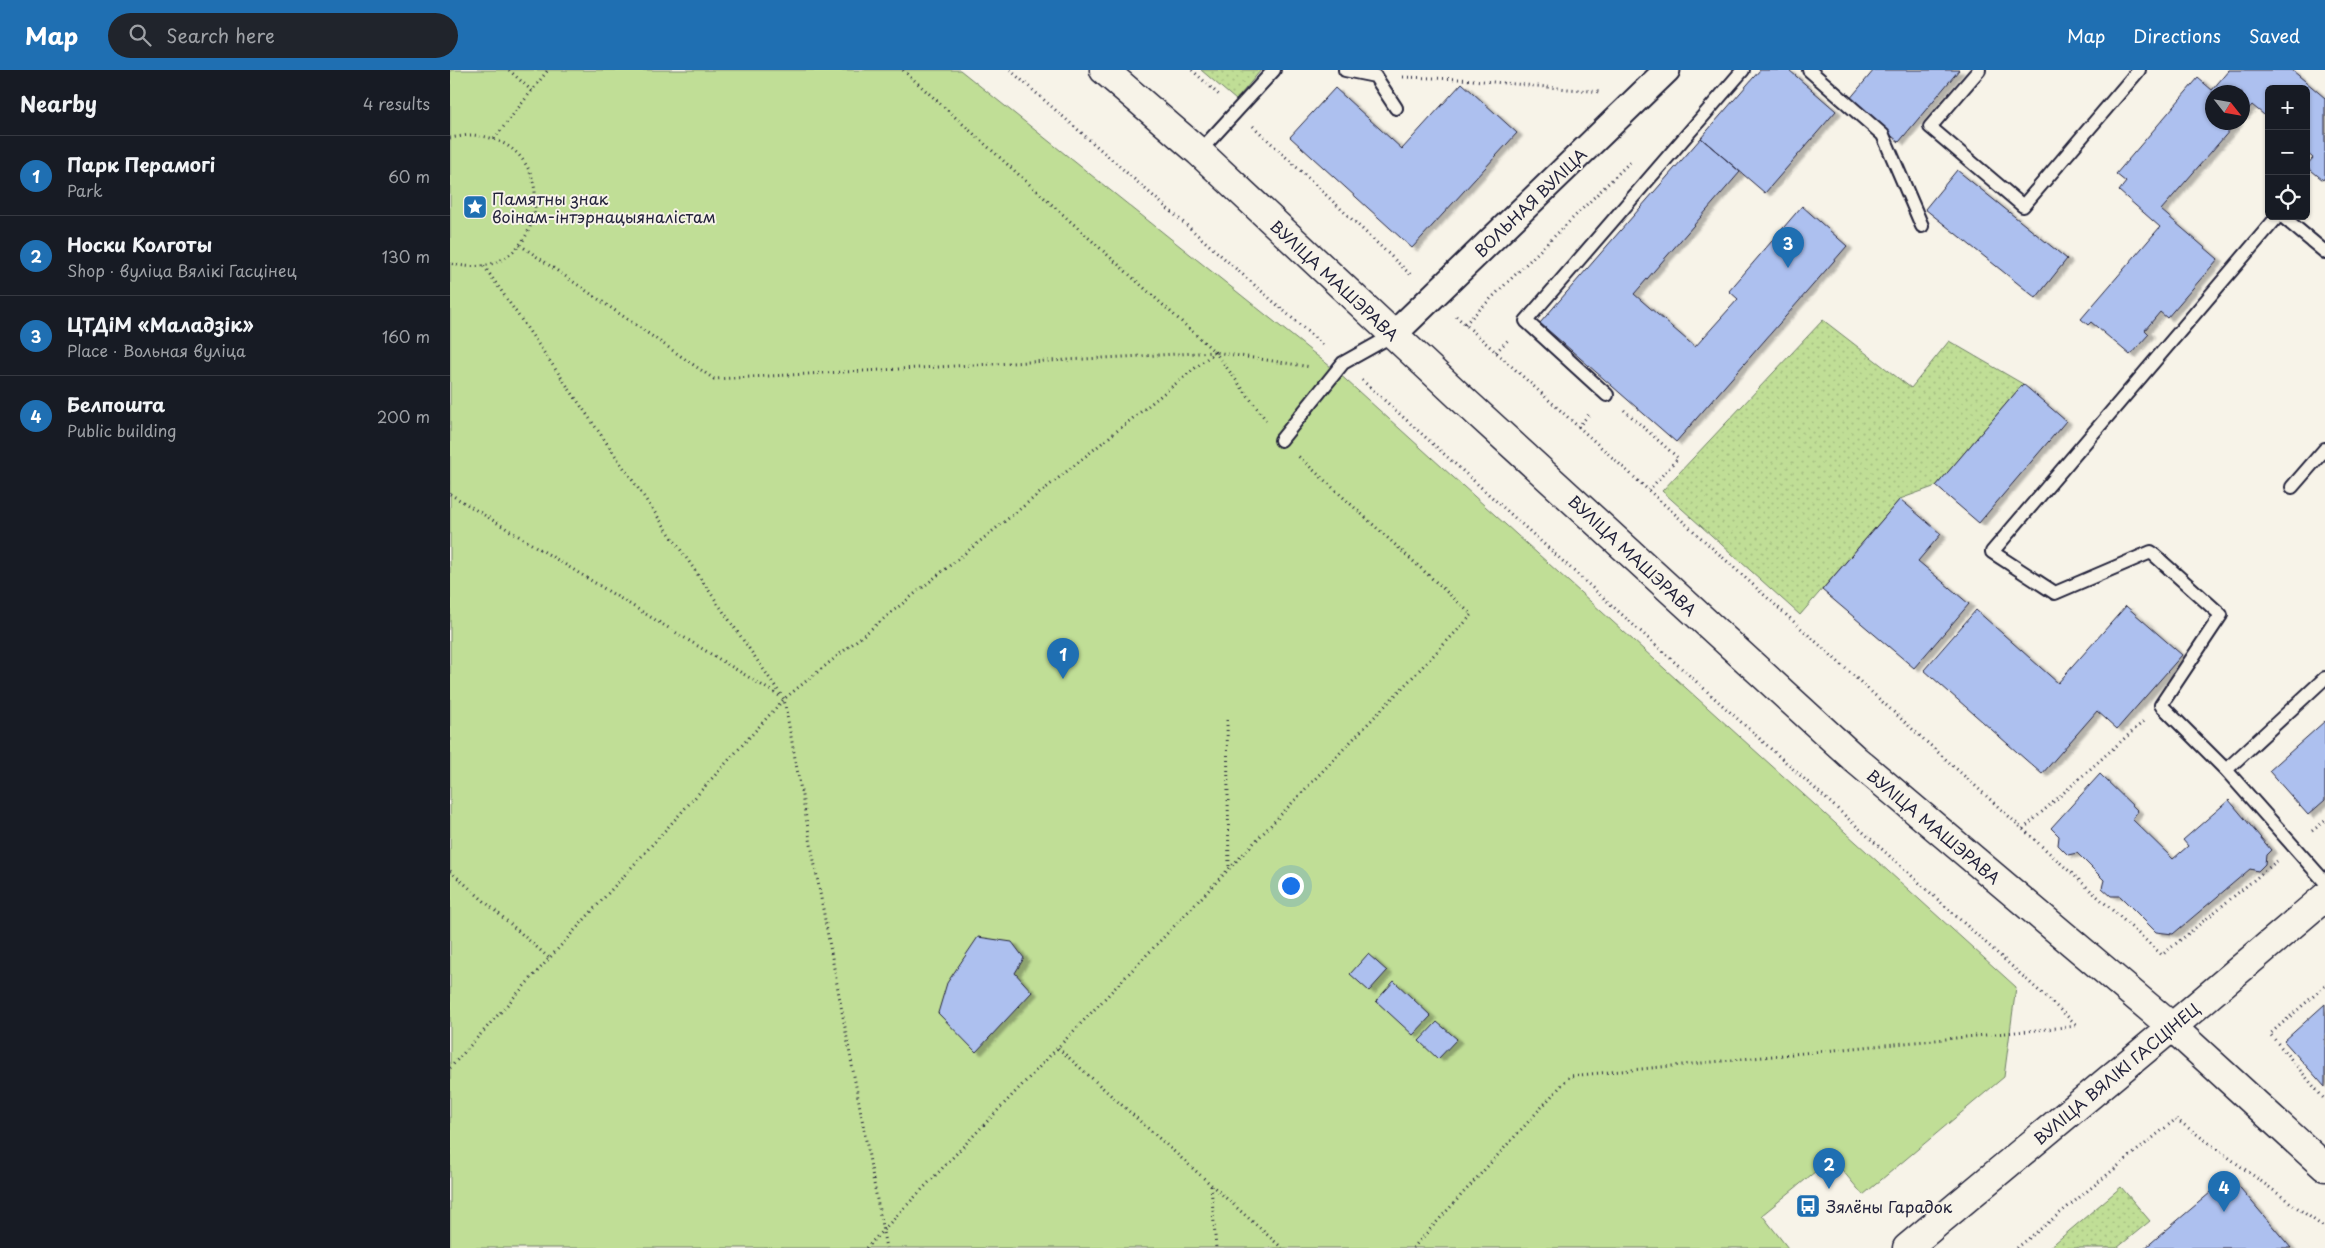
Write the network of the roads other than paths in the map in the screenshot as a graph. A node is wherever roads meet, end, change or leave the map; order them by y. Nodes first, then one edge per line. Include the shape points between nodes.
1 (1104, 70) edge
2 (1274, 70) edge
3 (1345, 70) edge
4 (1667, 70) edge
5 (1743, 70) edge
6 (1809, 70) edge
7 (1978, 70) edge
8 (2139, 70) edge
9 (1396, 108) dead end
10 (1199, 152) junction
11 (2275, 220) edge
12 (2287, 220) edge
13 (1922, 226) dead end
14 (2325, 252) edge
15 (1393, 334) junction
16 (1607, 395) road end
17 (1281, 440) road end
18 (2325, 449) edge
19 (2292, 487) dead end
20 (2325, 678) edge
21 (2226, 770) junction
22 (2325, 882) edge
23 (2325, 897) edge
24 (2172, 1027) junction
25 (2325, 1167) edge
26 (1907, 1248) edge

1 - 10 main road, ВУЛІЦА МАШЭРАВА
2 - 10 lane
3 - 9 lane via 1375,76
4 - 15 street, ВОЛЬНАЯ ВУЛІЦА
5 - 16 lane via 1526,321
6 - 13 lane via 1884,135
7 - 8 lane via 1930,127 2023,206
10 - 15 main road, ВУЛІЦА МАШЭРАВА
11 - 21 lane via 1992,552 2055,593 2151,552 2221,615 2161,705
12 - 14 lane
15 - 17 lane via 1340,367
15 - 24 main road, ВУЛІЦА МАШЭРАВА via 1856,760
18 - 19 lane
20 - 21 lane
21 - 22 lane
23 - 24 main road, ВУЛІЦА ВЯЛІКІ ГАСЦІНЕЦ
24 - 25 main road, ВУЛІЦА МАШЭРАВА
24 - 26 main road, ВУЛІЦА ВЯЛІКІ ГАСЦІНЕЦ

